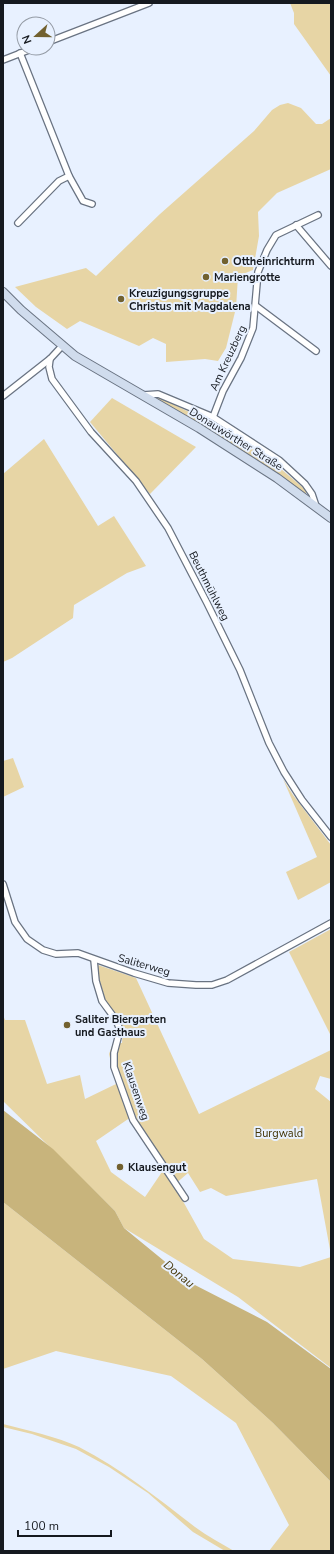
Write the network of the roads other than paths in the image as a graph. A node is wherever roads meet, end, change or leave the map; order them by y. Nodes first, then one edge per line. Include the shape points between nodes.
1 (149, 3) edge
2 (56, 39) edge
3 (16, 55) edge
4 (21, 56) edge
5 (3, 60) edge
6 (69, 176) junction
7 (92, 204) dead end
8 (318, 215) dead end
9 (18, 223) dead end
10 (296, 225) junction
11 (331, 266) edge
12 (3, 292) edge
13 (256, 306) junction
14 (62, 346) junction
15 (316, 350) dead end
16 (50, 359) junction
17 (142, 395) junction
18 (3, 396) edge
19 (213, 417) junction
20 (316, 506) junction
21 (331, 518) edge
22 (331, 837) edge
23 (3, 884) edge
24 (331, 923) edge
25 (94, 960) junction
26 (185, 1198) dead end

1 - 2 street
3 - 5 street
4 - 6 street
6 - 7 street via 83,201
6 - 9 street via 59,181
8 - 10 street, Am Kreuzberg
10 - 11 street
10 - 13 street, Am Kreuzberg via 276,235 267,250 258,272
12 - 14 main road, Donauwörther Straße
13 - 15 street
13 - 19 street, Am Kreuzberg via 253,328
14 - 16 street
14 - 17 main road, Donauwörther Straße
16 - 18 street
16 - 22 street, Beuthmühlweg via 52,379 91,432 136,481 168,528 240,670 269,743 284,772
17 - 19 street, Donauwörther Straße via 158,394
17 - 20 main road, Donauwörther Straße via 199,428
19 - 20 street, Donauwörther Straße via 279,460 305,484
20 - 21 main road, Donauwörther Straße
23 - 25 street, Saliterweg via 13,918 31,943 56,954 78,953
24 - 25 street, Saliterweg via 227,980 212,985 168,983
25 - 26 street, Klausenweg via 96,981 102,1001 120,1030 114,1053 114,1067 133,1120

